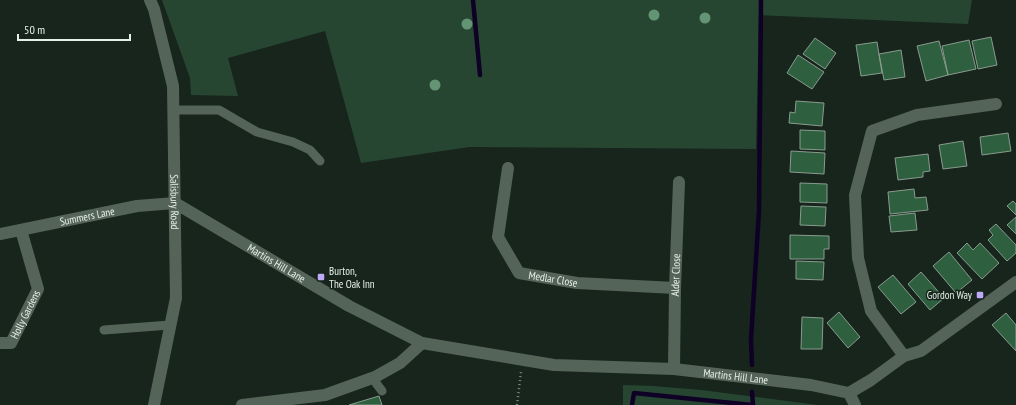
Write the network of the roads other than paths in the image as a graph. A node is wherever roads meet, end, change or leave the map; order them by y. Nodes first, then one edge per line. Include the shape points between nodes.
1 (150, 0) edge
2 (996, 104) dead end
3 (174, 110) junction
4 (320, 161) dead end
5 (508, 168) dead end
6 (679, 182) dead end
7 (175, 202) junction
8 (21, 230) junction
9 (0, 234) edge
10 (1016, 282) edge
11 (675, 288) junction
12 (170, 325) junction
13 (104, 330) dead end
14 (0, 343) edge
15 (422, 343) junction
16 (904, 356) junction
17 (674, 369) junction
18 (375, 377) junction
19 (382, 391) dead end
20 (849, 393) junction
21 (154, 405) edge
22 (242, 405) edge
23 (855, 405) edge

1 - 3 street, Salisbury Road via 173,86
2 - 16 street via 917,115 872,131 855,195 858,258 871,311
3 - 4 lane via 218,110 257,132 293,142 310,150
3 - 7 street, Salisbury Road
5 - 11 street, Medlar Close via 498,237 519,273 577,283
6 - 11 street, Alder Close
7 - 8 street, Summers Lane via 137,206
7 - 12 street, Salisbury Road via 176,298
7 - 15 street, Martins Hill Lane via 349,306
8 - 9 street, Summers Lane
8 - 14 street, Holly Gardens via 38,289 12,342
10 - 16 street via 921,351
11 - 17 street, Alder Close
12 - 13 lane
12 - 21 street, Salisbury Road
15 - 17 street, Martins Hill Lane via 554,365
15 - 18 street via 400,363
16 - 20 street
17 - 20 street, Martins Hill Lane via 810,385
18 - 19 lane
18 - 22 street via 325,395
20 - 23 street

